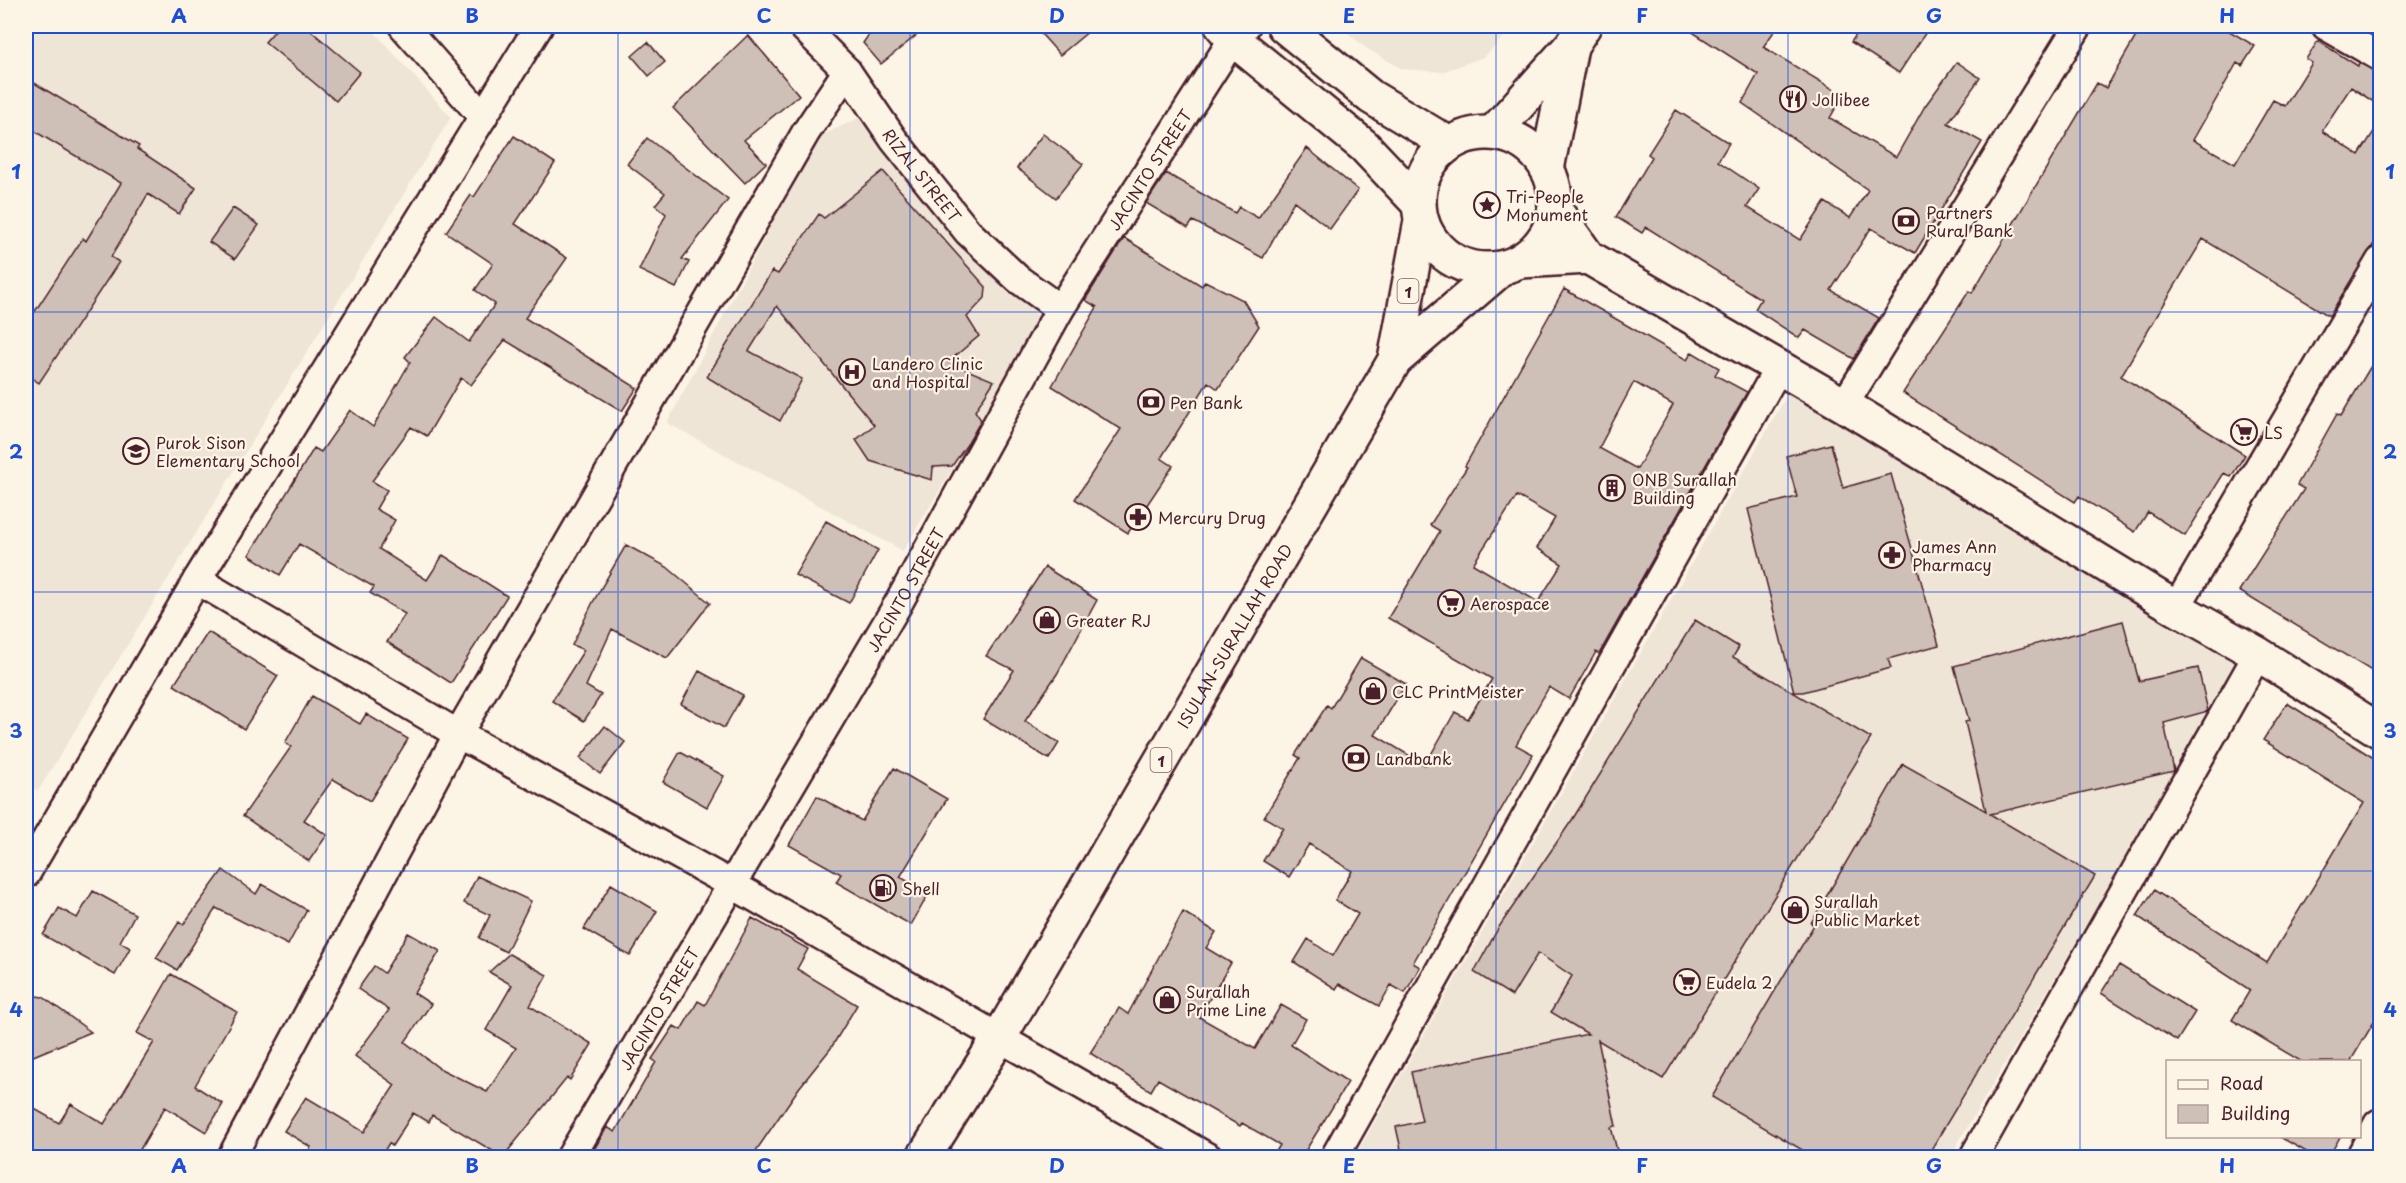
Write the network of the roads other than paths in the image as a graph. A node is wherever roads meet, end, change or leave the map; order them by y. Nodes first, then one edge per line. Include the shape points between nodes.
1 (403, 26) edge
2 (539, 26) edge
3 (802, 26) edge
4 (1284, 26) edge
5 (2079, 26) edge
6 (2326, 26) edge
7 (1234, 30) edge
8 (1578, 36) edge
9 (2380, 57) edge
10 (847, 71) junction
11 (483, 117) junction
12 (1493, 133) junction
13 (1449, 144) junction
14 (1547, 169) junction
15 (1555, 210) junction
16 (1419, 212) junction
17 (1588, 256) junction
18 (2380, 261) edge
19 (1511, 265) junction
20 (1060, 309) junction
21 (1395, 360) junction
22 (1779, 367) junction
23 (1844, 405) junction
24 (197, 580) junction
25 (2176, 608) junction
26 (2258, 654) junction
27 (2380, 731) edge
28 (458, 734) junction
29 (26, 874) edge
30 (733, 885) junction
31 (999, 1038) junction
32 (2380, 1126) edge
33 (231, 1158) edge
34 (570, 1158) edge
35 (923, 1158) edge
36 (1209, 1158) edge
37 (1334, 1158) edge
38 (1973, 1158) edge
39 (2363, 1158) edge

1 - 11 street
2 - 11 street
3 - 10 street, RIZAL STREET
4 - 13 main road via 1371,97
5 - 23 street
6 - 9 street
7 - 16 main road via 1364,146
7 - 20 street, JACINTO STREET
8 - 12 main road, 1
8 - 14 main road, 1
10 - 20 street, RIZAL STREET via 894,140 968,232 1018,279
10 - 28 street via 806,132
11 - 24 street
12 - 13 main road, 1 via 1470,135
12 - 14 main road, 1 via 1515,138 1534,151
13 - 16 main road, 1 via 1432,160 1421,181
14 - 15 main road, 1 via 1555,189
15 - 17 main road
15 - 19 main road, 1 via 1550,230 1538,248
16 - 19 main road via 1429,238 1460,265 1479,269
16 - 21 main road, ISULAN-SURALLAH ROAD / 1
17 - 19 main road
17 - 22 main road
18 - 25 street
19 - 21 main road, ISULAN-SURALLAH ROAD / 1
20 - 30 street, JACINTO STREET via 898,604
21 - 31 main road, ISULAN-SURALLAH ROAD / 1
22 - 23 main road
22 - 37 street
23 - 25 main road
24 - 28 street
24 - 29 street
25 - 26 main road
26 - 27 main road
26 - 38 street
28 - 30 street
28 - 33 street
30 - 31 street
30 - 34 street, JACINTO STREET
31 - 35 main road, ISULAN-SURALLAH ROAD / 1
31 - 36 street
32 - 39 main road

